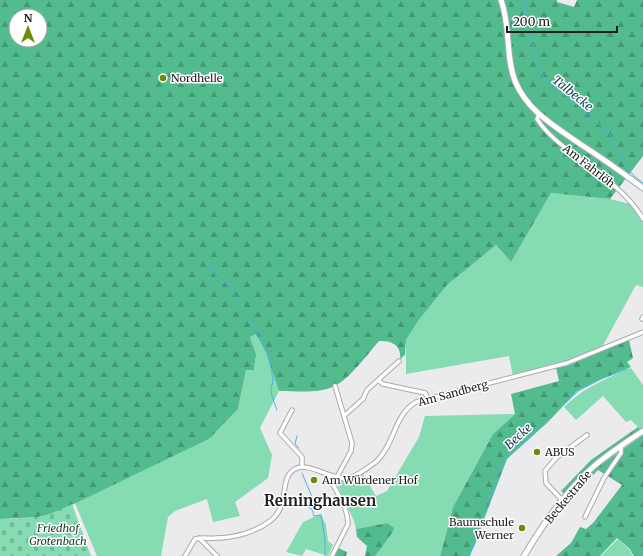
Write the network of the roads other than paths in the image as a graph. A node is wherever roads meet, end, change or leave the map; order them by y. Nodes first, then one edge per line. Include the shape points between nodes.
1 (501, 0) edge
2 (539, 114) junction
3 (643, 188) edge
4 (643, 219) edge
5 (643, 332) edge
6 (399, 361) dead end
7 (379, 381) junction
8 (335, 386) dead end
9 (428, 398) junction
10 (292, 410) dead end
11 (345, 415) junction
12 (643, 431) edge
13 (587, 435) dead end
14 (621, 446) junction
15 (302, 467) junction
16 (329, 476) junction
17 (337, 477) junction
18 (563, 501) junction
19 (586, 517) dead end
20 (199, 538) junction
21 (185, 556) edge
22 (217, 556) edge
23 (332, 556) edge
24 (524, 556) edge

1 - 2 main road via 506,16 510,62 515,80 521,93
2 - 3 main road
2 - 4 street, Am Fahrlöh via 537,119 545,129 624,194
5 - 9 street, Am Sandberg via 567,363
6 - 7 street
7 - 9 street via 425,393
7 - 11 street via 367,390 363,399
8 - 11 street
9 - 17 street, Am Sandberg via 408,407 400,417 388,447 377,460 362,472 348,478
10 - 15 street via 280,433 302,457
11 - 17 street via 352,443 351,451
12 - 14 main road, Beckestraße
13 - 18 street via 556,458 545,471 546,483
14 - 18 main road, Beckestraße via 582,477
14 - 19 street, Beckestraße via 621,453 604,478
15 - 16 street, Am Sandberg
15 - 20 street via 295,469 287,477 283,505 270,521 233,537
16 - 17 street, Am Sandberg
16 - 23 street via 344,504 348,518 346,528
18 - 24 main road, Beckestraße
20 - 21 street via 192,542
20 - 22 street

